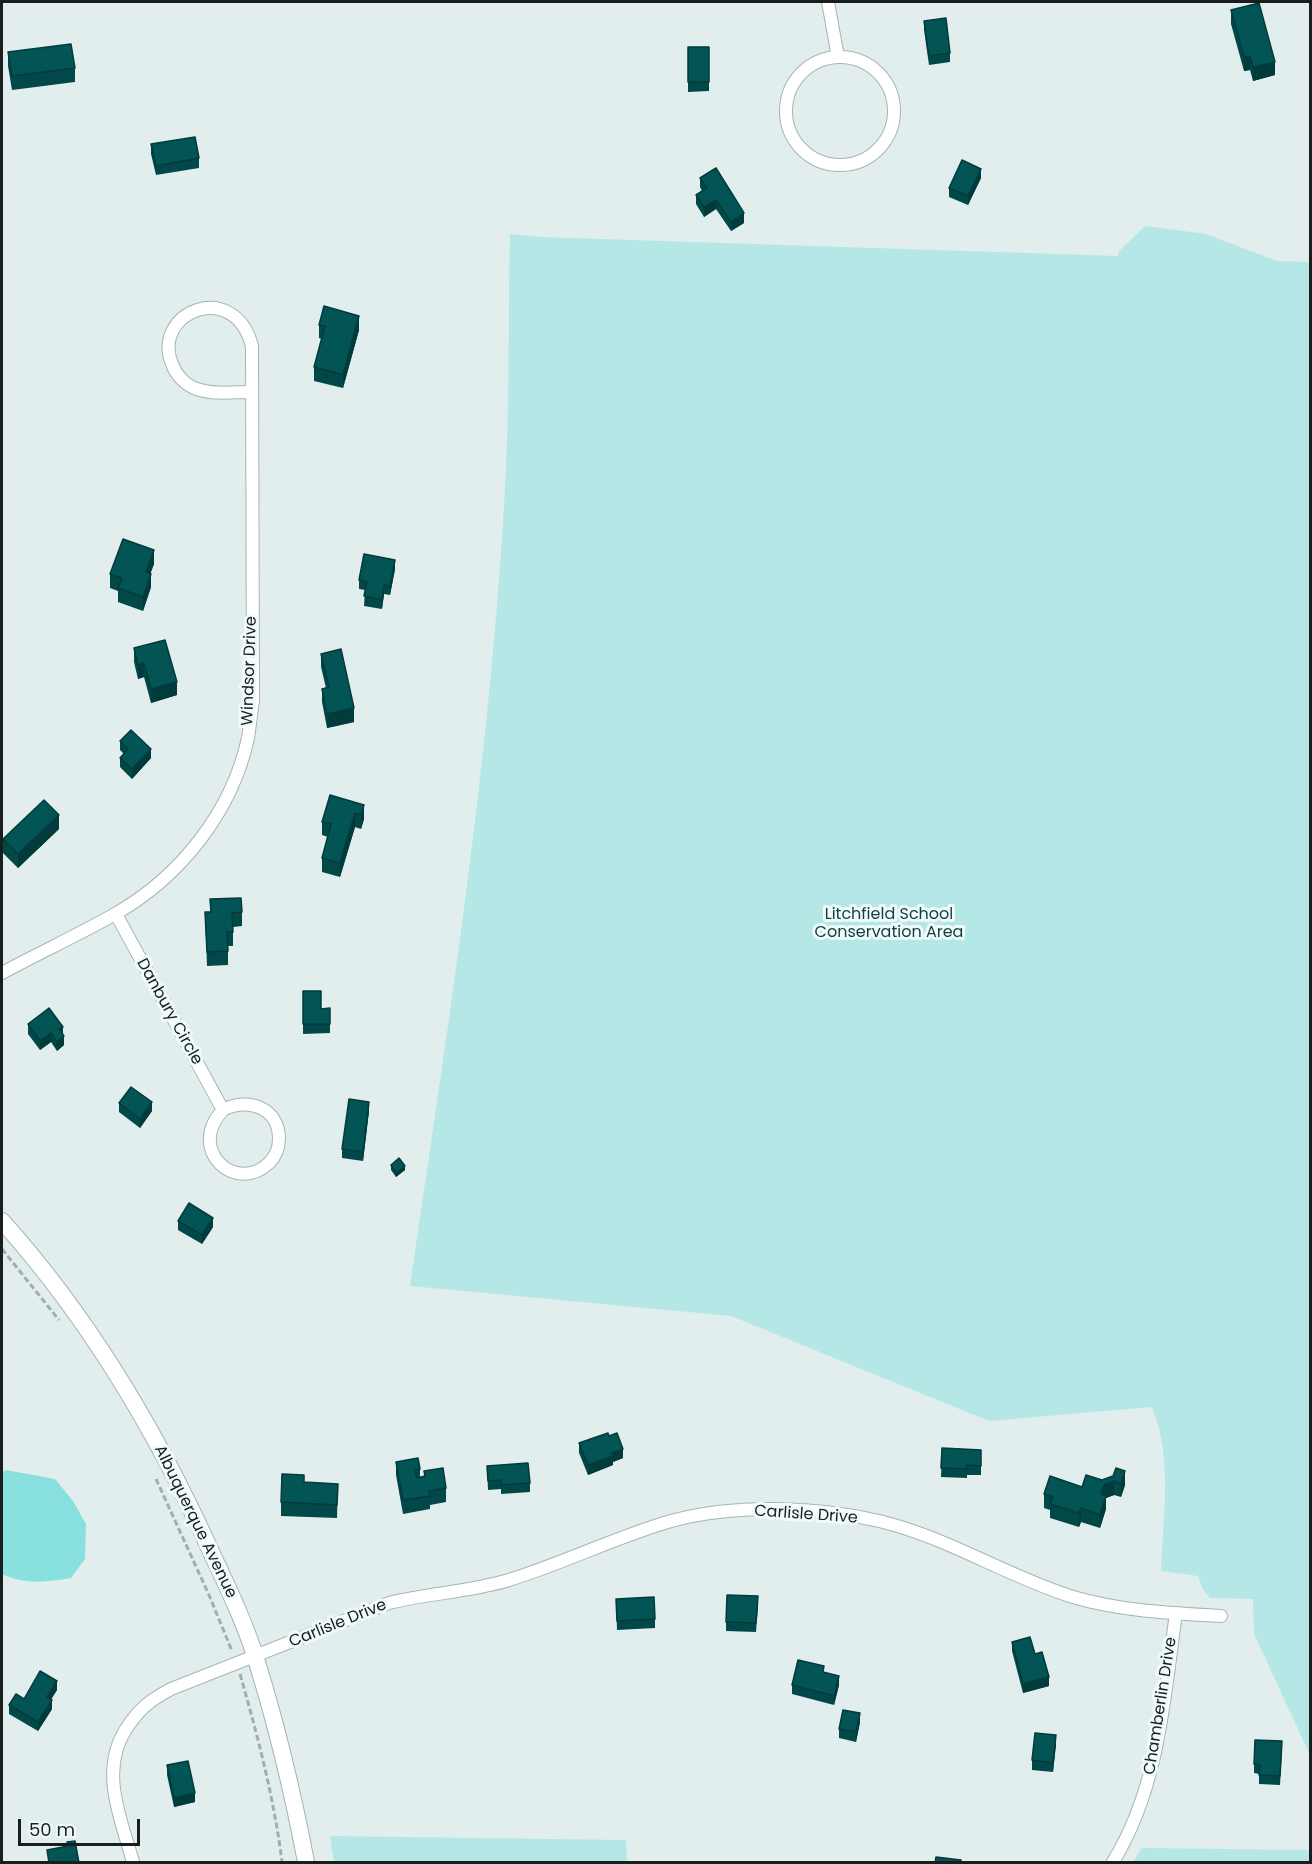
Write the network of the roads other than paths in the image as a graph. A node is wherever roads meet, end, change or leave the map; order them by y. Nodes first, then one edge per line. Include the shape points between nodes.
1 (828, 2) edge
2 (838, 57) junction
3 (252, 392) junction
4 (116, 914) junction
5 (2, 974) edge
6 (223, 1110) junction
7 (2, 1221) edge
8 (1176, 1613) junction
9 (1221, 1616) dead end
10 (255, 1657) junction
11 (133, 1863) edge
12 (306, 1863) edge
13 (1113, 1863) edge

1 - 2 street
2 - 2 street via 868,65 885,81 894,102 892,125 882,146 864,160 842,166 826,164 804,152 795,142 786,118 795,81 814,64
3 - 3 street, Windsor Drive via 211,392 184,382 169,358 173,329 182,318 206,308 232,314 242,322 252,346
3 - 4 street, Windsor Drive via 253,701 247,739 235,778 195,848 167,877
4 - 5 street, Windsor Drive
4 - 6 street, Danbury Circle
6 - 6 street via 210,1130 212,1154 229,1170 241,1174 264,1168 278,1150 278,1128 273,1118 265,1110 244,1103
7 - 10 street, Albuquerque Avenue via 66,1299 143,1417 183,1490
8 - 9 street, Carlisle Drive
8 - 10 street, Carlisle Drive via 1073,1597 939,1539 887,1523 776,1509 672,1521 488,1586 389,1603
8 - 13 street, Chamberlin Drive via 1156,1755 1142,1803
10 - 11 street, Carlisle Drive via 156,1697 134,1717 116,1747 113,1787
10 - 12 street, Albuquerque Avenue via 286,1766

